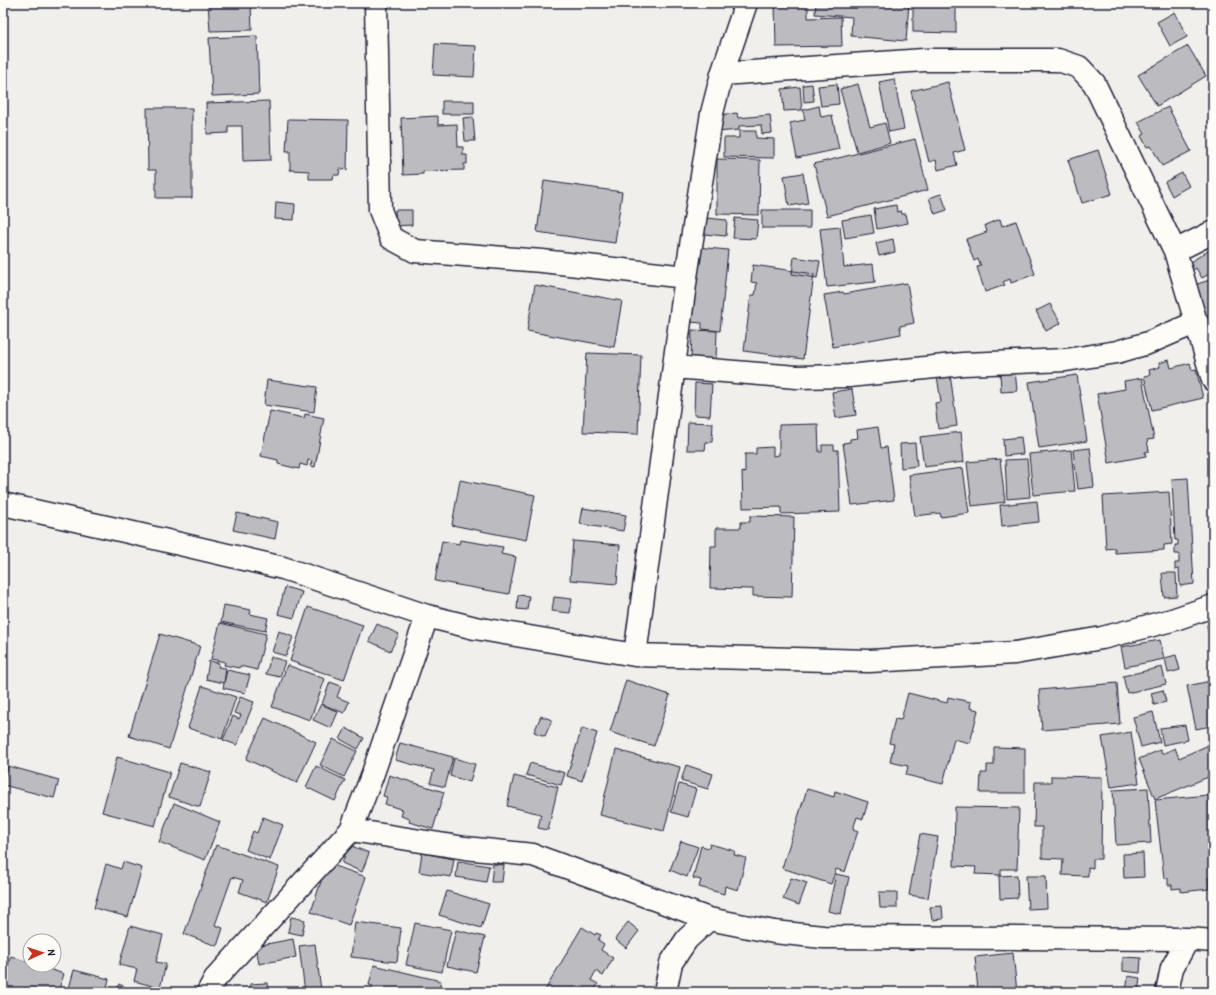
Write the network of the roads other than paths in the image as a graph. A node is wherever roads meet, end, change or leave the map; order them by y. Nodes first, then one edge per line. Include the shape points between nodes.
1 (376, 3) edge
2 (746, 3) edge
3 (722, 74) junction
4 (1213, 232) edge
5 (1175, 251) junction
6 (686, 277) junction
7 (1196, 322) junction
8 (674, 367) junction
9 (1213, 380) edge
10 (3, 504) edge
11 (1213, 606) edge
12 (427, 616) junction
13 (635, 655) junction
14 (351, 830) junction
15 (709, 919) junction
16 (1188, 939) junction
17 (1213, 941) edge
18 (208, 992) edge
19 (667, 992) edge
20 (1167, 992) edge

1 - 6 street via 380,210 391,238 415,251 542,261
2 - 3 street
3 - 5 street via 924,60 1058,60 1079,67 1094,83
3 - 6 street via 712,112
4 - 5 street
5 - 7 street
6 - 8 street
7 - 8 street via 1148,343 1117,352 1066,360 963,364 827,377
7 - 9 street
8 - 13 street
10 - 12 street via 283,568
11 - 13 street via 1172,620 1102,638 1015,653 869,661
12 - 13 street via 475,628
12 - 14 street
14 - 15 street via 465,848 533,855
14 - 18 street via 215,979
15 - 16 street via 774,932 823,937
15 - 19 street via 687,939 671,963
16 - 17 street
16 - 20 street via 1172,968

